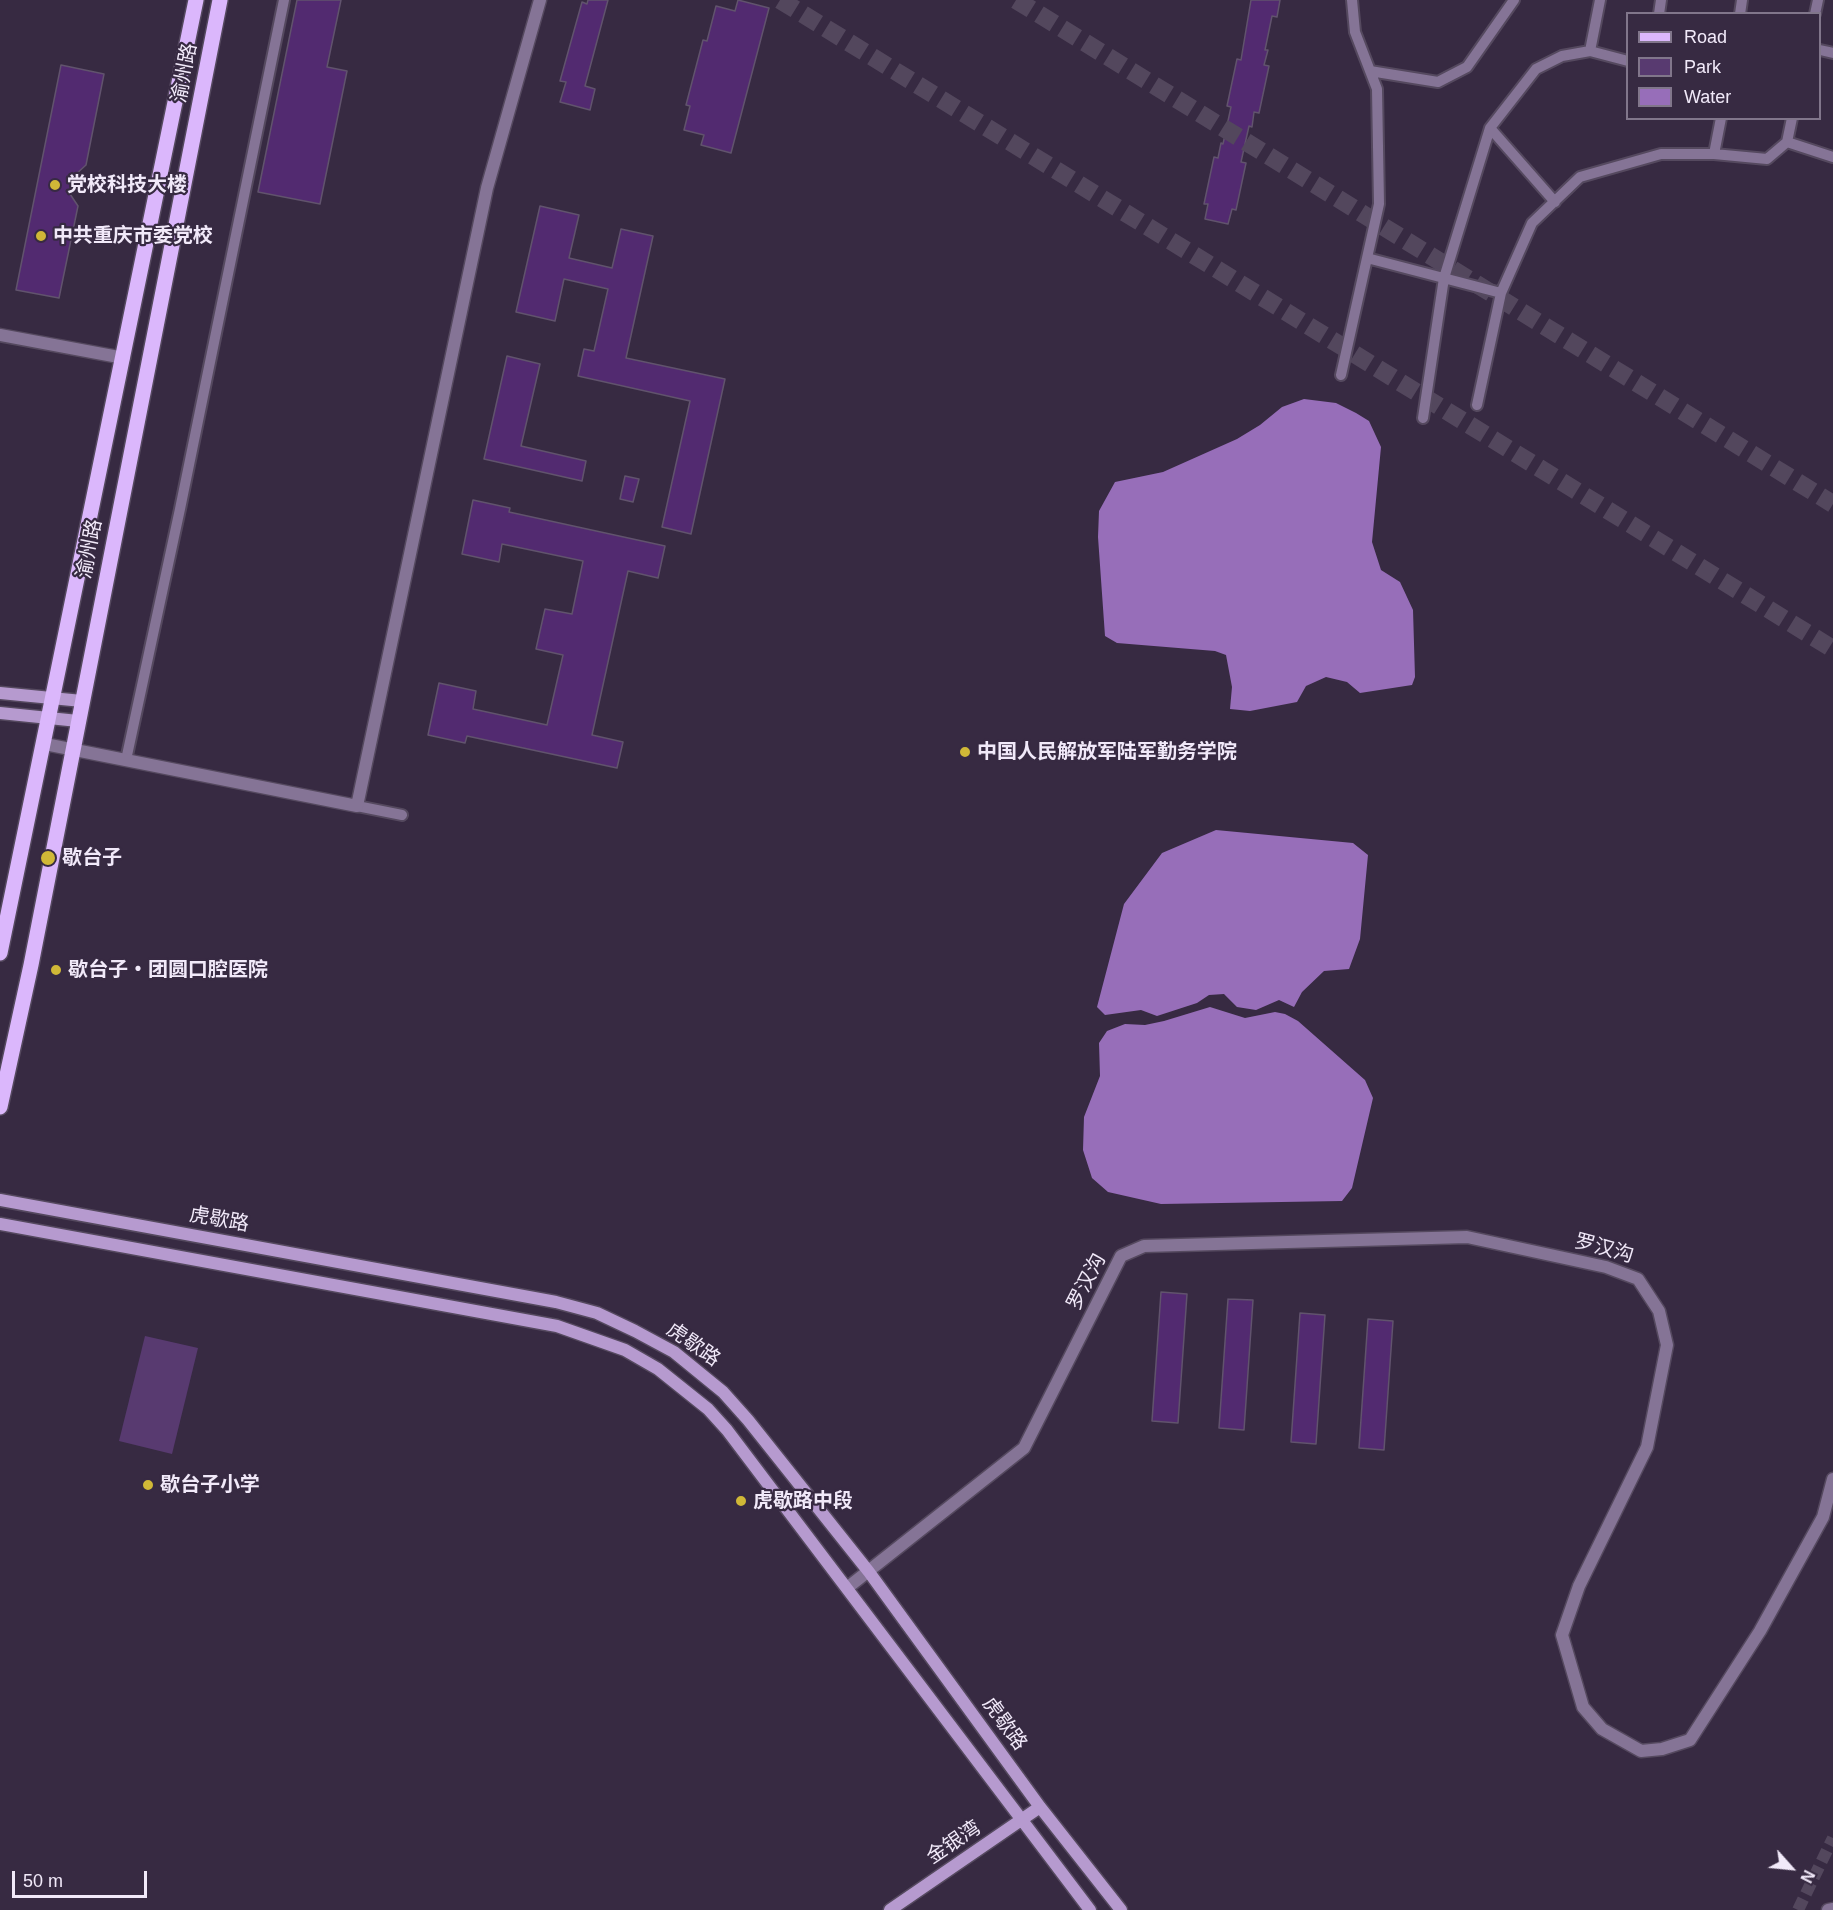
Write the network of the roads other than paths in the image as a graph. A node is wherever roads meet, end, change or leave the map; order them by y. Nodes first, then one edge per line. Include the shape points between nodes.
1 (196, 0) edge
2 (220, 0) edge
3 (284, 0) edge
4 (540, 0) edge
5 (1352, 0) edge
6 (1515, 0) edge
7 (1600, 0) edge
8 (1590, 51) junction
9 (1626, 60) edge
10 (1370, 71) junction
11 (1721, 120) edge
12 (1792, 120) edge
13 (1490, 128) junction
14 (1787, 142) junction
15 (1714, 154) junction
16 (1833, 157) edge
17 (1555, 202) junction
18 (1367, 258) junction
19 (1444, 278) junction
20 (1501, 293) junction
21 (0, 335) edge
22 (124, 358) junction
23 (1341, 375) dead end
24 (1477, 405) dead end
25 (1423, 418) dead end
26 (0, 693) edge
27 (54, 698) junction
28 (82, 701) junction
29 (0, 713) edge
30 (50, 718) junction
31 (78, 721) junction
32 (45, 744) junction
33 (73, 749) junction
34 (126, 760) junction
35 (357, 806) junction
36 (402, 815) dead end
37 (0, 953) edge
38 (0, 1107) edge
39 (0, 1200) edge
40 (0, 1224) edge
41 (1833, 1479) edge
42 (868, 1572) junction
43 (848, 1588) junction
44 (1040, 1807) junction
45 (1022, 1820) junction
46 (1833, 1909) edge
47 (890, 1910) edge
48 (1090, 1910) edge
49 (1121, 1910) edge
50 (1828, 1910) edge

1 - 22 main road, 渝州路
2 - 28 main road, 渝州路
3 - 34 lane
4 - 35 street via 487,188
5 - 10 lane via 1355,32
6 - 10 lane via 1467,67 1437,82
7 - 8 lane
8 - 9 lane
8 - 13 lane via 1562,56 1536,69
10 - 18 lane via 1377,89 1379,204
11 - 15 lane
12 - 14 lane
13 - 17 lane
13 - 19 lane
14 - 15 lane via 1767,159
14 - 16 lane
15 - 17 lane via 1661,154 1580,177
17 - 20 lane via 1532,223
18 - 19 lane
18 - 23 lane
19 - 20 lane
19 - 25 lane
20 - 24 lane
21 - 22 street
22 - 27 main road, 渝州路
26 - 27 main road
27 - 28 main road
27 - 30 main road, 渝州路
28 - 31 main road, 渝州路
29 - 30 main road
30 - 31 main road
30 - 32 main road, 渝州路
31 - 33 main road, 渝州路
32 - 33 street
32 - 37 main road, 渝州路
33 - 34 street
33 - 38 main road, 渝州路
34 - 35 street
35 - 36 lane
39 - 42 main road, 虎歇路 via 556,1302 597,1313 674,1352 723,1392
40 - 43 main road, 虎歇路 via 557,1326 625,1350 658,1369 708,1409
41 - 42 street, 罗汉沟 via 1823,1517 1760,1631 1690,1740 1641,1751 1602,1729 1583,1707 1562,1635 1579,1586 1647,1447 1667,1345 1659,1311 1638,1279 1606,1267 1467,1237 1144,1246 1121,1256 1024,1448
42 - 43 street, 罗汉沟
42 - 44 main road, 虎歇路
43 - 45 main road, 虎歇路
44 - 45 main road, 金银湾
44 - 49 main road, 虎歇路
45 - 47 main road, 金银湾
45 - 48 main road, 虎歇路
46 - 50 street

